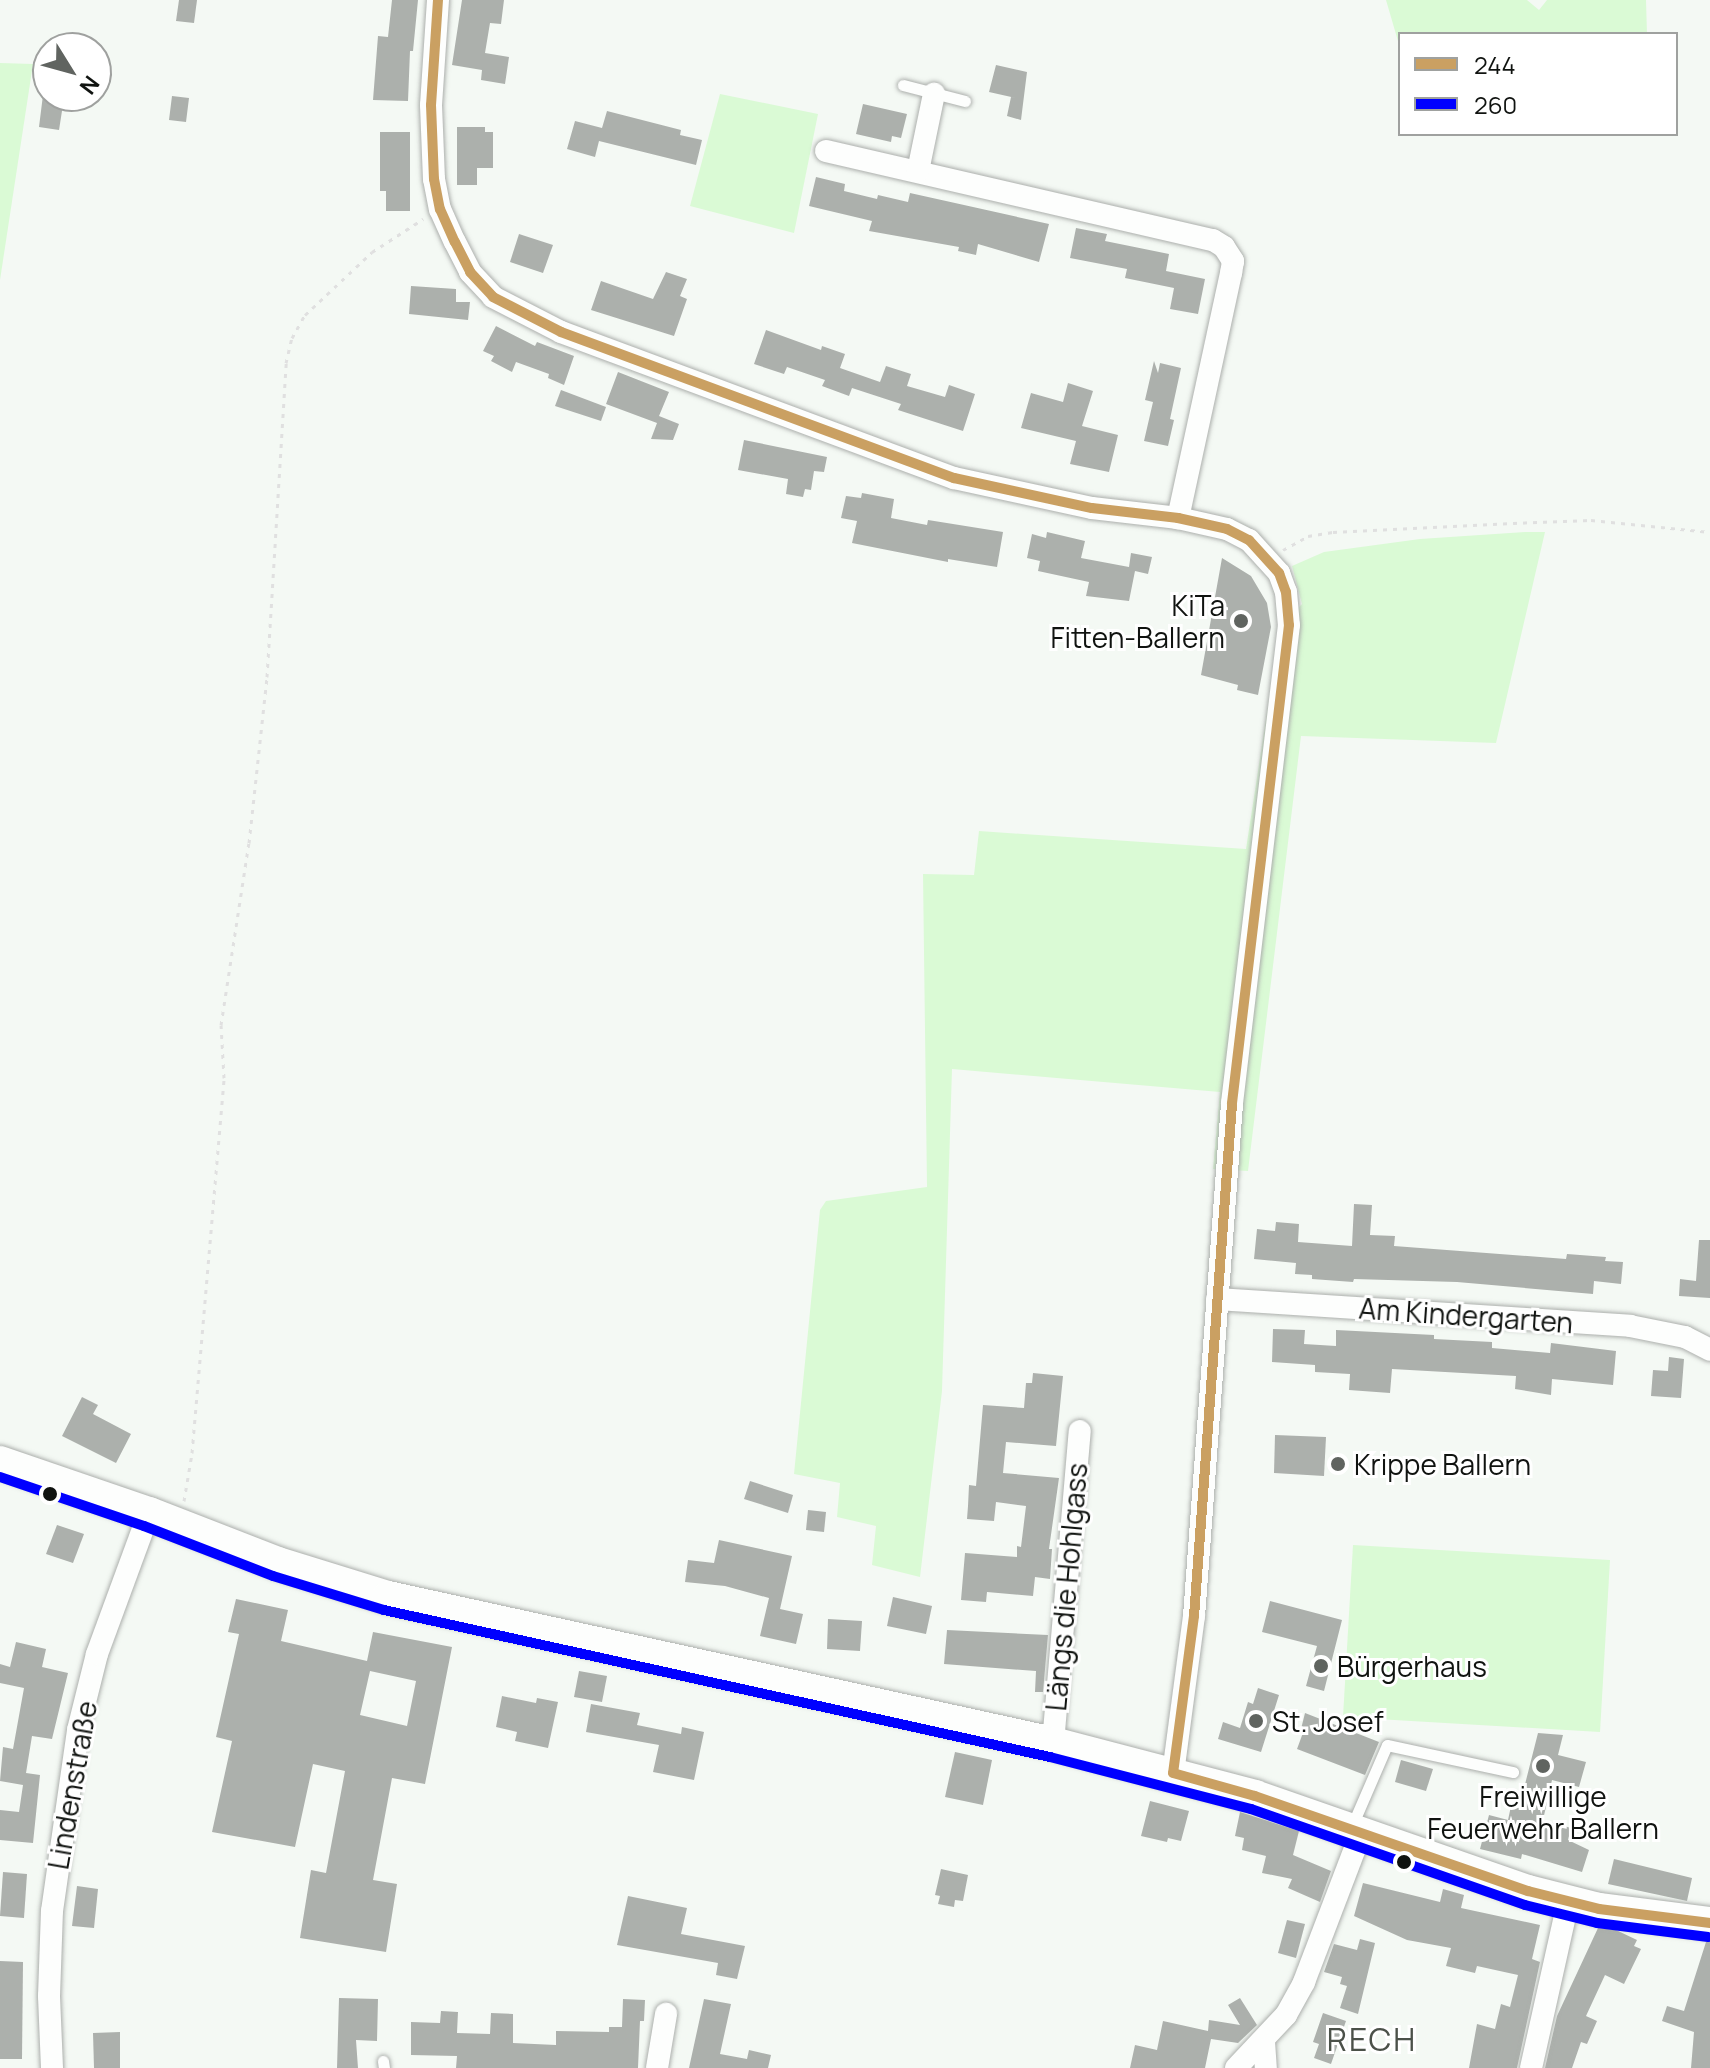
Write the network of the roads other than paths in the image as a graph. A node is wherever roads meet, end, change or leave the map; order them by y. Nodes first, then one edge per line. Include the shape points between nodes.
1 (438, 0) edge
2 (903, 85) dead end
3 (934, 94) junction
4 (965, 101) dead end
5 (826, 151) dead end
6 (918, 171) junction
7 (1178, 518) junction
8 (1217, 1299) junction
9 (1710, 1350) edge
10 (1080, 1431) dead end
11 (0, 1462) edge
12 (163, 1518) junction
13 (1053, 1743) junction
14 (1513, 1772) dead end
15 (1173, 1773) junction
16 (1356, 1831) junction
17 (1568, 1902) junction
18 (1710, 1923) edge
19 (666, 2014) dead end
20 (1264, 2042) junction
21 (52, 2068) edge
22 (657, 2068) edge
23 (1236, 2068) edge
24 (1266, 2068) edge
25 (1531, 2068) edge

1 - 7 street via 431,105 434,179 440,209 470,272 493,297 561,332 954,478 1092,508
2 - 3 lane
3 - 4 lane
3 - 6 street
5 - 6 street
6 - 7 street via 1213,240 1224,247 1233,261 1231,273
7 - 8 street via 1227,529 1269,558 1286,592 1289,625 1232,1104
8 - 9 street, Am Kindergarten via 1630,1326 1685,1337
8 - 15 street via 1194,1616
10 - 13 street, Längs die Hohlgass
11 - 12 main road
12 - 13 main road via 278,1563 388,1597
12 - 21 street, Lindenstraße via 97,1654 67,1793 52,1911
13 - 15 main road
14 - 16 lane via 1387,1745
15 - 16 main road
16 - 17 main road
16 - 20 street via 1304,1982
17 - 18 main road
17 - 25 street
19 - 22 street
20 - 23 street
20 - 24 street

